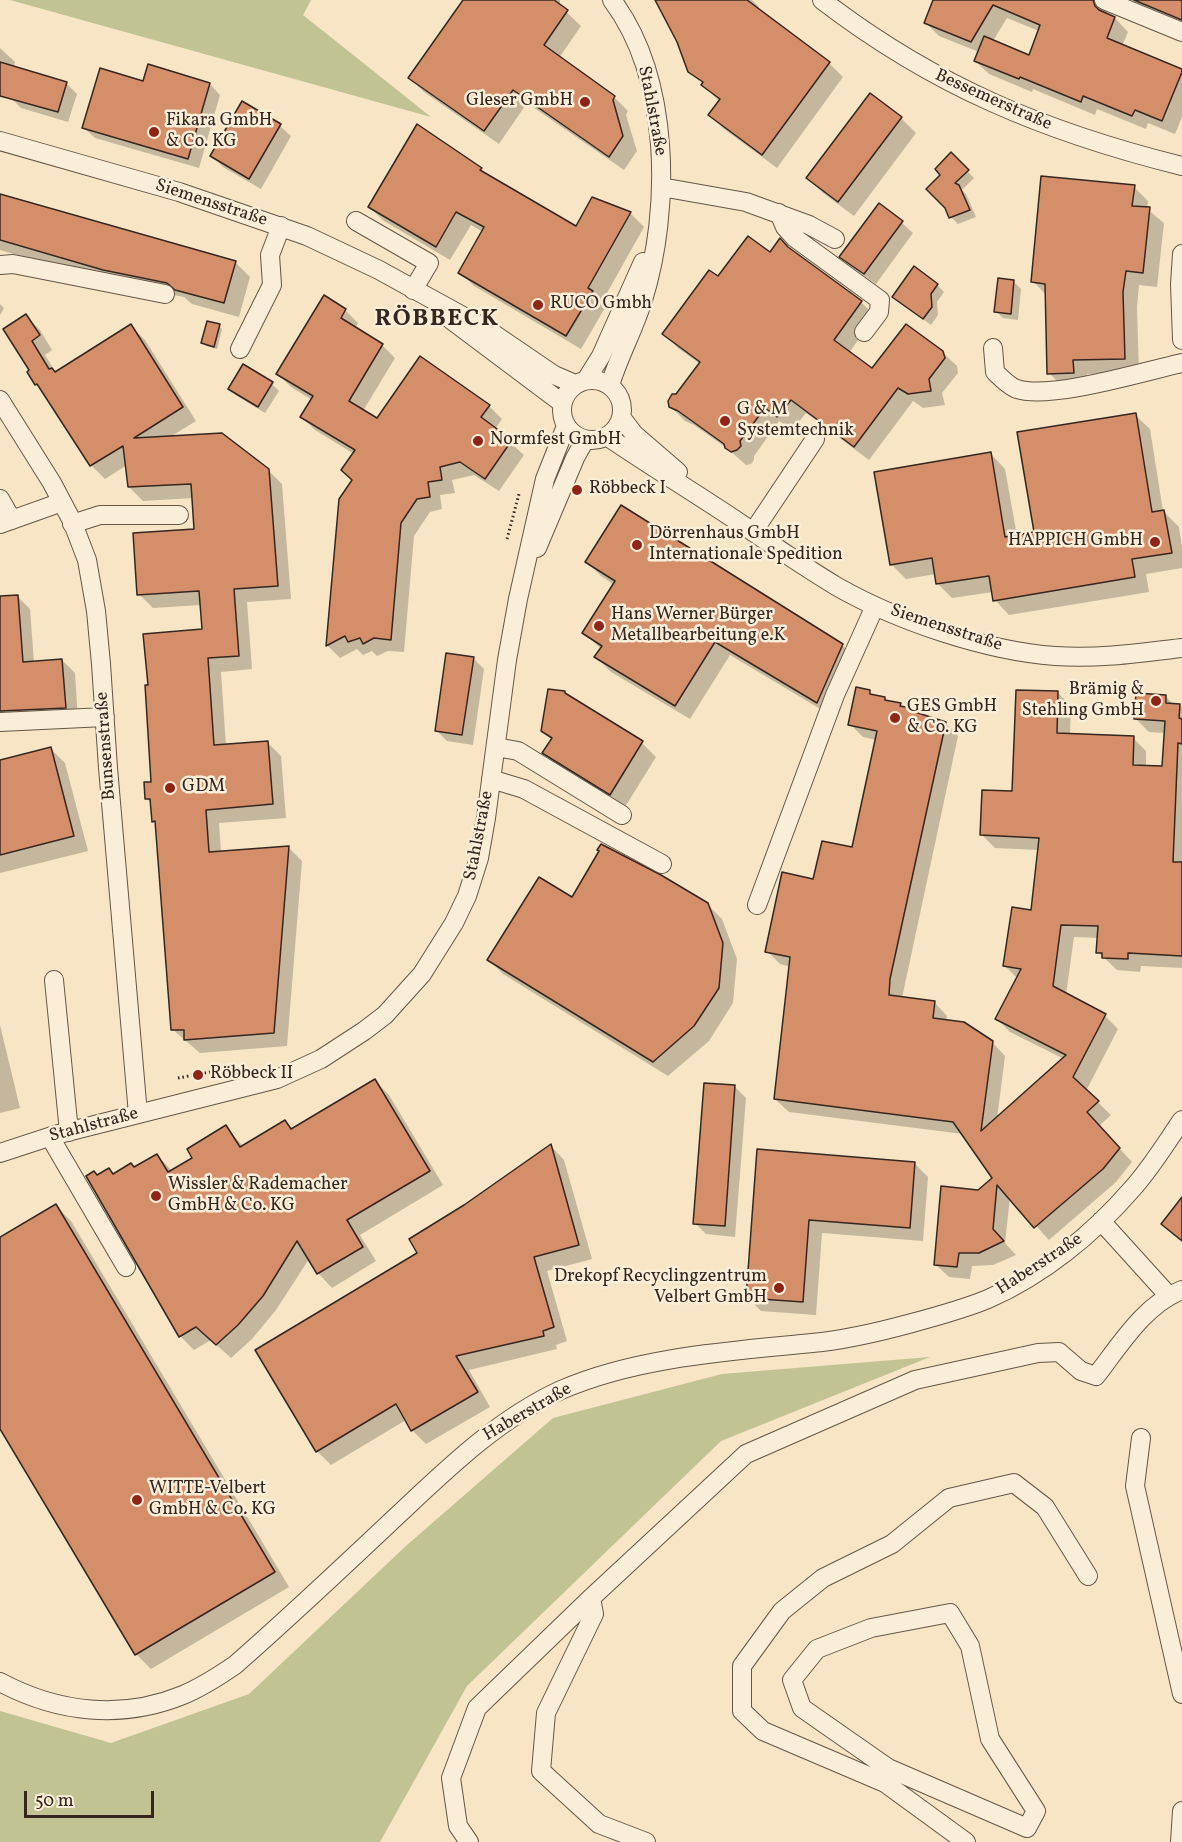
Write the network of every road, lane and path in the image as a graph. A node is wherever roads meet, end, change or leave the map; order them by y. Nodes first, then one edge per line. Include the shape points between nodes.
1 (612, 0) edge
2 (822, 0) edge
3 (1104, 0) edge
4 (1182, 32) edge
5 (0, 141) edge
6 (1182, 166) edge
7 (661, 187) junction
8 (779, 213) junction
9 (356, 221) dead end
10 (281, 226) junction
11 (658, 228) junction
12 (835, 239) dead end
13 (1182, 254) edge
14 (0, 265) edge
15 (413, 290) junction
16 (165, 294) dead end
17 (864, 332) dead end
18 (1182, 340) edge
19 (993, 348) dead end
20 (240, 349) dead end
21 (1182, 363) edge
22 (581, 382) junction
23 (610, 385) junction
24 (0, 400) edge
25 (562, 404) junction
26 (621, 417) junction
27 (566, 426) junction
28 (608, 437) junction
29 (815, 439) dead end
30 (585, 440) junction
31 (519, 494) dead end
32 (0, 499) edge
33 (62, 502) junction
34 (179, 514) dead end
35 (734, 519) junction
36 (6, 522) edge
37 (72, 524) junction
38 (753, 532) junction
39 (507, 539) dead end
40 (523, 580) junction
41 (875, 606) junction
42 (1182, 648) edge
43 (105, 717) junction
44 (0, 722) edge
45 (496, 747) junction
46 (491, 779) junction
47 (622, 815) dead end
48 (662, 864) dead end
49 (758, 905) dead end
50 (54, 980) dead end
51 (216, 1071) dead end
52 (178, 1078) dead end
53 (138, 1114) junction
54 (1182, 1120) edge
55 (69, 1132) junction
56 (50, 1137) junction
57 (0, 1153) edge
58 (1101, 1221) junction
59 (126, 1267) dead end
60 (1175, 1292) edge
61 (1141, 1438) dead end
62 (1088, 1576) dead end
63 (591, 1598) junction
64 (0, 1682) edge
65 (1182, 1694) edge
66 (886, 1776) junction
67 (1182, 1811) edge
68 (469, 1842) edge
69 (646, 1842) edge
70 (966, 1842) edge
71 (1180, 1842) edge

1 - 7 street, Stahlstraße via 631,33 650,87 660,144
2 - 6 street, Bessemerstraße via 915,64 1001,108 1105,145
3 - 4 street
5 - 10 street, Siemensstraße via 179,192
7 - 8 street via 746,202
7 - 11 street, Stahlstraße
8 - 12 street
8 - 17 street via 795,238 880,300 879,312
9 - 15 street via 429,263
10 - 15 street, Siemensstraße via 343,252
10 - 20 street via 270,255 272,285
11 - 22 street, Stahlstraße via 601,356
11 - 23 street, Stahlstraße via 643,300
13 - 18 street
14 - 16 street via 13,264
15 - 22 street, Siemensstraße via 488,330 554,375
15 - 25 street, Siemensstraße
19 - 21 street via 995,372 1016,389 1028,390 1076,387
22 - 23 street
22 - 25 street via 566,392
23 - 26 street via 622,405
24 - 33 street, Bunsenstraße
25 - 27 street
26 - 28 street
26 - 35 street, Siemensstraße via 634,434
27 - 30 street via 573,435
27 - 40 street, Stahlstraße via 545,479
28 - 30 street
28 - 35 street, Siemensstraße
29 - 38 street
30 - 40 street, Stahlstraße
31 - 39 path
32 - 36 street
33 - 36 street
33 - 37 street, Bunsenstraße
34 - 37 street via 100,515
35 - 38 street, Siemensstraße
37 - 43 street, Bunsenstraße via 87,560 96,611
38 - 41 street, Siemensstraße
40 - 45 street, Stahlstraße via 510,639
41 - 42 street, Siemensstraße via 954,635 1025,653 1119,656
41 - 49 street via 835,695
43 - 44 street
43 - 53 street, Bunsenstraße
45 - 46 street, Stahlstraße
45 - 47 street via 518,751
46 - 48 street via 524,789
46 - 53 street, Stahlstraße via 479,858 467,896 422,974 385,1015 344,1046 277,1079
50 - 55 street
51 - 52 path
53 - 55 street, Stahlstraße
54 - 58 street, Haberstraße via 1133,1189
55 - 56 street, Stahlstraße
56 - 57 street, Stahlstraße
56 - 59 street
58 - 60 street
58 - 64 street, Haberstraße via 1076,1244 1028,1277 989,1299 946,1313 862,1336 639,1365 559,1391 475,1445 235,1665 184,1695 109,1712 40,1699
60 - 63 street via 1137,1324 1096,1376 1081,1371 1059,1353 1038,1353 915,1380 746,1454
61 - 65 street via 1136,1486
62 - 66 street via 1045,1507 1014,1484 949,1498 892,1544 823,1578 782,1611 742,1666 742,1711 763,1731
63 - 68 street via 477,1708 451,1778 458,1826
63 - 69 street via 594,1614 546,1713 540,1771 599,1824
66 - 66 street via 802,1708 792,1680 817,1649 871,1628 950,1613 970,1646 990,1739 1036,1811 1027,1828
66 - 70 street
67 - 71 street

